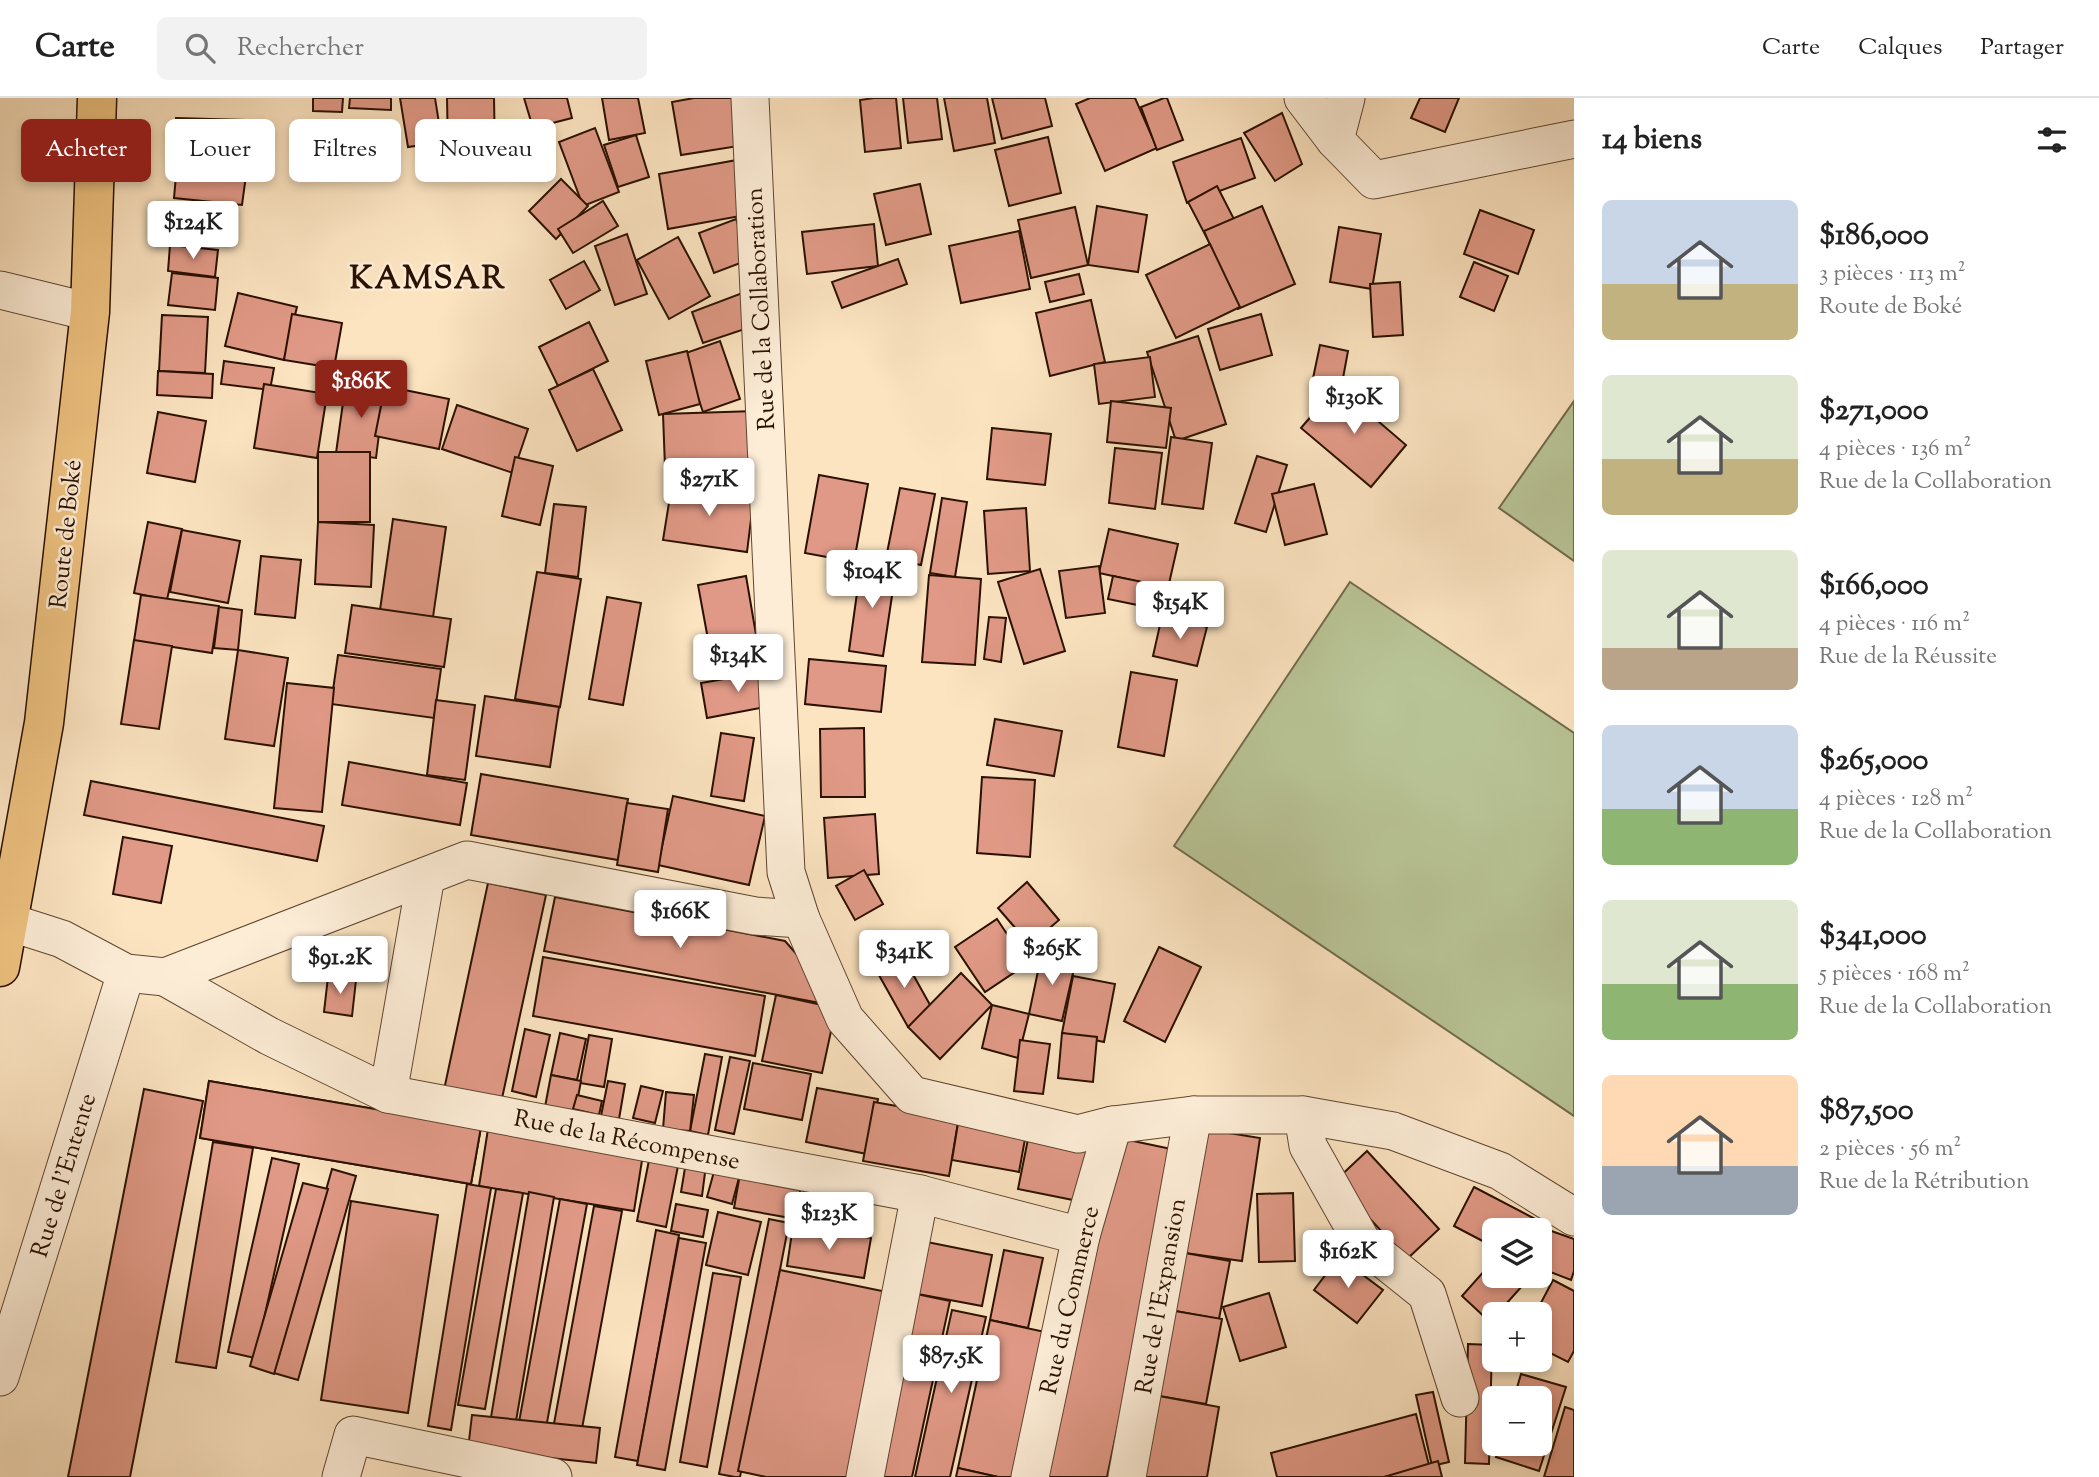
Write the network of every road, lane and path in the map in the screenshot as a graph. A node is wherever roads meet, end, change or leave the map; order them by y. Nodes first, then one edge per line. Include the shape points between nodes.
1 (97, 98) edge
2 (750, 98) edge
3 (1303, 98) edge
4 (1346, 98) edge
5 (1574, 139) edge
6 (1335, 140) junction
7 (0, 290) edge
8 (90, 312) junction
9 (426, 876) junction
10 (801, 919) junction
11 (9, 922) junction
12 (0, 967) edge
13 (126, 973) junction
14 (165, 977) junction
15 (388, 1094) junction
16 (1193, 1115) junction
17 (1303, 1115) junction
18 (1113, 1125) junction
19 (920, 1194) junction
20 (1574, 1217) edge
21 (1081, 1236) junction
22 (0, 1377) edge
23 (1460, 1398) dead end
24 (341, 1477) edge
25 (553, 1477) edge
26 (865, 1477) edge
27 (1030, 1477) edge
28 (1127, 1477) edge

1 - 8 main road, Route de Boké
2 - 10 street, Rue de la Collaboration via 786,872
3 - 6 street
4 - 6 street
5 - 6 street via 1374,180
7 - 8 street
8 - 11 main road, Route de Boké via 44,723
9 - 10 street via 467,860 755,916
9 - 14 street
9 - 15 street
10 - 18 street, Rue de la Collaboration via 845,1019 912,1094 1078,1134
11 - 12 main road, Route de Boké
11 - 13 street via 62,939
13 - 14 street
13 - 22 street, Rue de l'Entente
14 - 15 street, Rue de la Récompense via 269,1036
15 - 19 street, Rue de la Récompense
16 - 17 street, Rue de la Collaboration
16 - 18 street, Rue de la Collaboration
16 - 28 street, Rue de l'Expansion
17 - 20 street, Rue de la Collaboration via 1393,1131 1500,1171
17 - 23 street via 1308,1146 1362,1242 1427,1294
18 - 21 street, Rue du Commerce
19 - 21 street, Rue de la Récompense
19 - 26 street
21 - 27 street, Rue du Commerce
24 - 25 street via 353,1435

